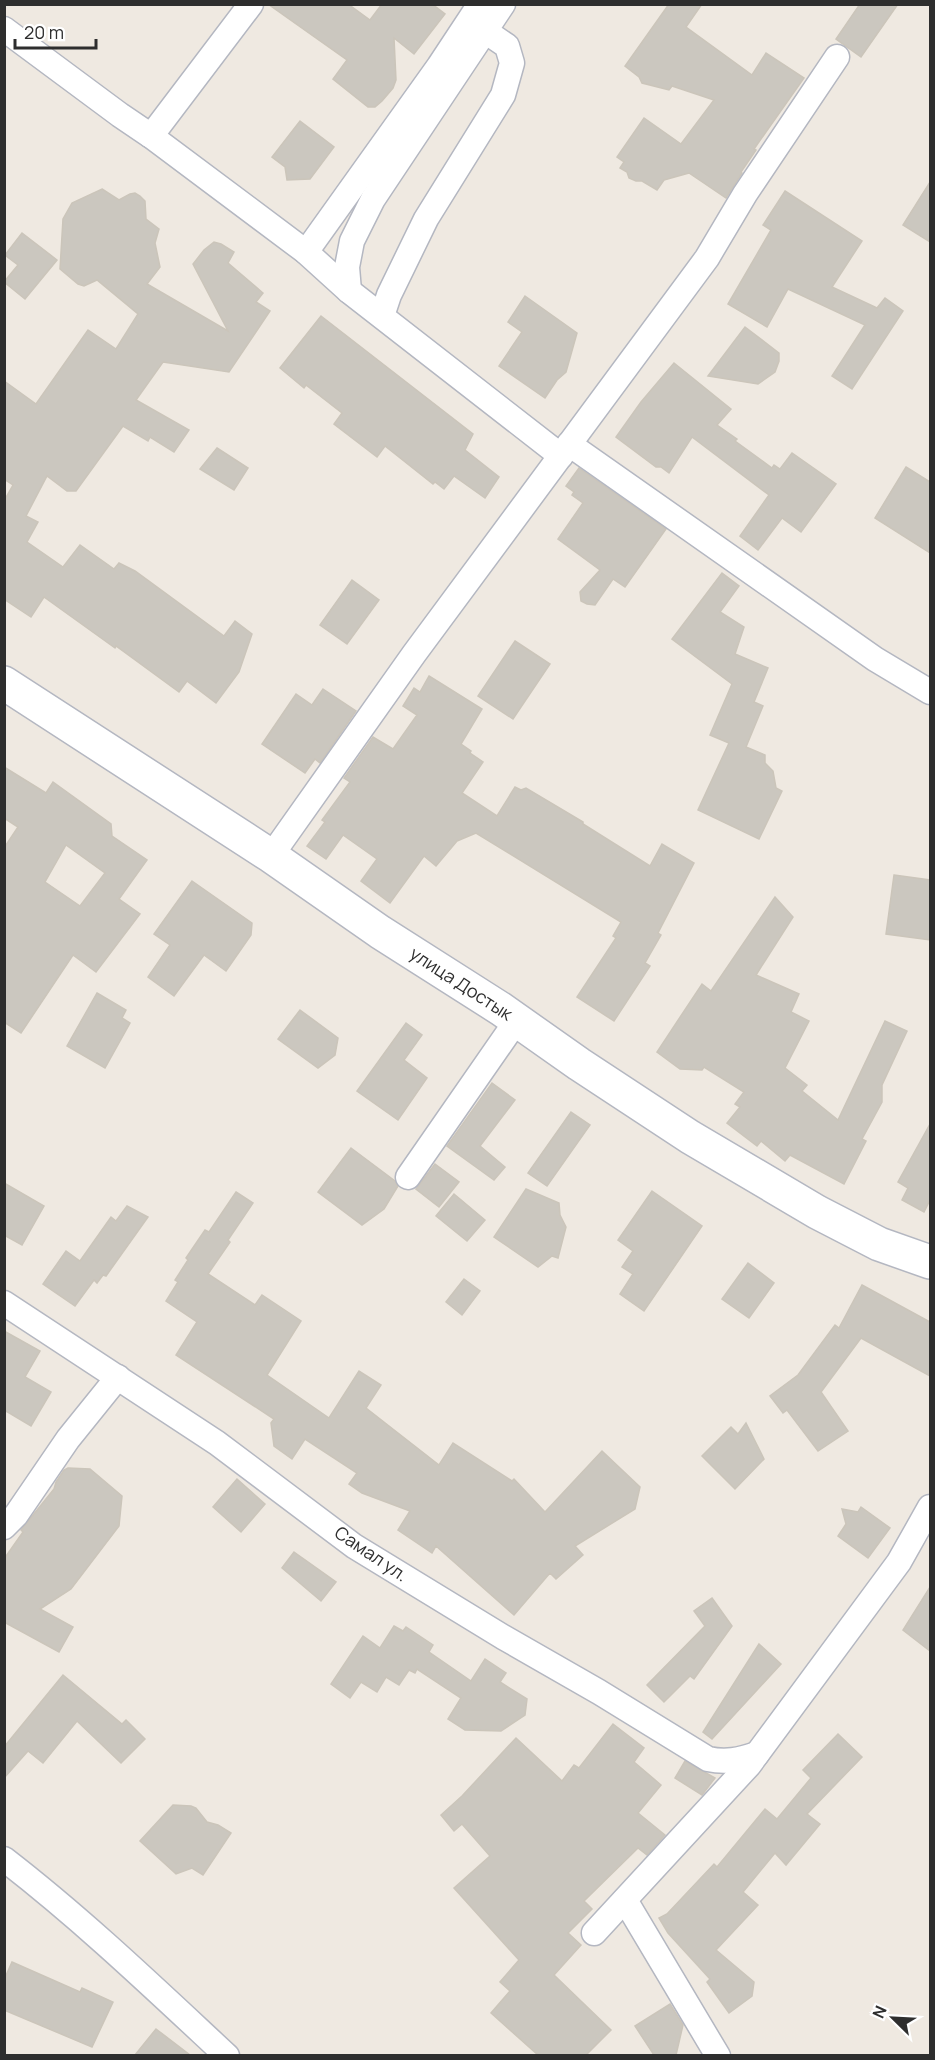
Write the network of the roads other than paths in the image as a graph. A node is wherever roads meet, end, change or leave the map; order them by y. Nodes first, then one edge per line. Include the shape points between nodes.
1 (251, 4) edge
2 (480, 4) edge
3 (503, 4) edge
4 (4, 29) edge
5 (485, 31) junction
6 (837, 57) dead end
7 (151, 136) junction
8 (306, 252) junction
9 (349, 291) junction
10 (382, 316) junction
11 (565, 450) junction
12 (4, 683) edge
13 (930, 692) edge
14 (271, 856) junction
15 (517, 1020) junction
16 (408, 1177) dead end
17 (930, 1262) edge
18 (4, 1304) edge
19 (118, 1377) junction
20 (930, 1507) edge
21 (4, 1527) edge
22 (757, 1755) junction
23 (4, 1859) edge
24 (625, 1900) junction
25 (594, 1933) dead end
26 (227, 2055) edge
27 (718, 2055) edge

1 - 7 street
2 - 8 street
3 - 5 street
4 - 7 street
5 - 9 street via 373,199 352,241 347,267
5 - 10 street via 507,46 512,63 503,95 426,219
6 - 11 street via 707,258
7 - 8 street
8 - 9 street
9 - 10 street
10 - 11 street
11 - 13 street
11 - 14 street
12 - 14 main road, улица Достык
14 - 15 main road, улица Достык
15 - 16 street
15 - 17 main road, улица Достык via 690,1137 817,1212 879,1244
18 - 19 street, Самал ул.
19 - 21 street
19 - 22 street, Самал ул. via 217,1443 354,1546 708,1759 739,1761
20 - 22 street via 899,1562
22 - 24 street
23 - 26 street via 122,1958
24 - 25 street
24 - 27 street

